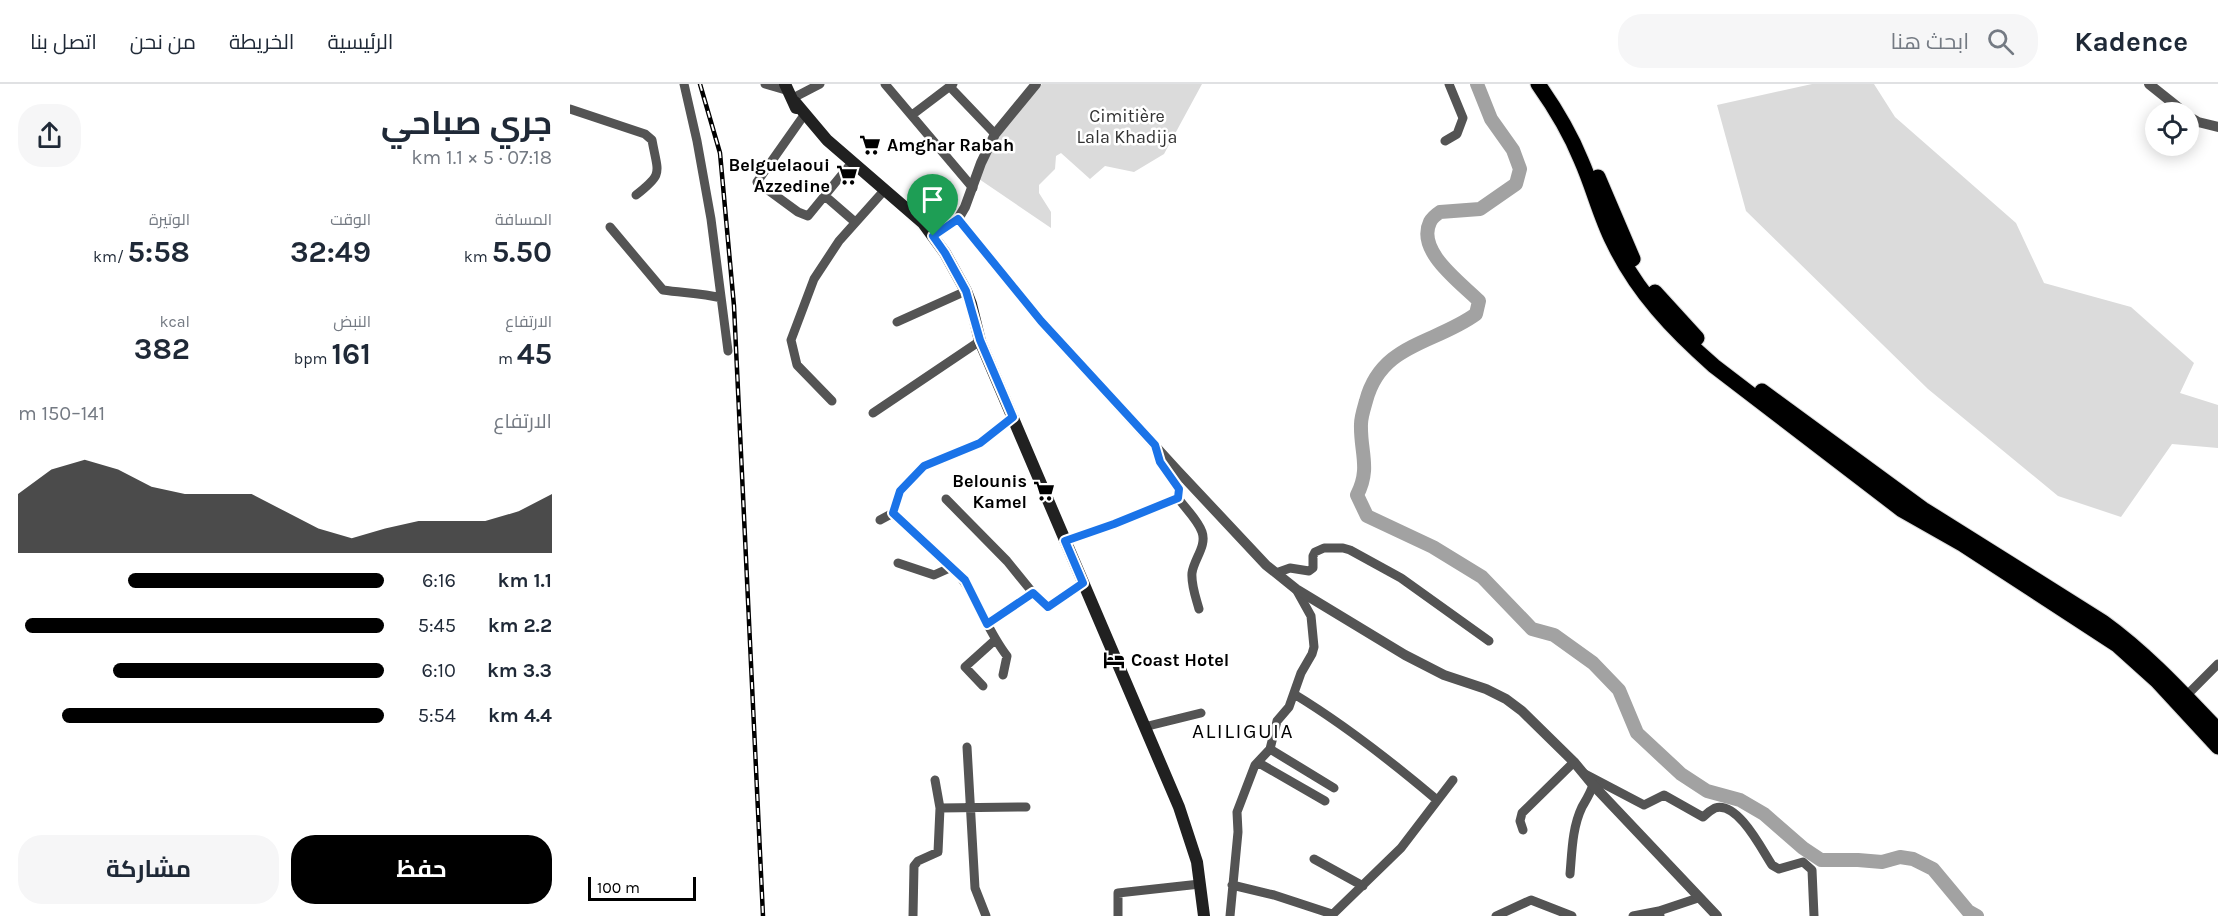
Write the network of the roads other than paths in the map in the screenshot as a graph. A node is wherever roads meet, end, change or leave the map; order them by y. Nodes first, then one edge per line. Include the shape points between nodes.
1 (684, 84) edge
2 (765, 84) edge
3 (820, 84) edge
4 (885, 84) edge
5 (1036, 84) edge
6 (1449, 84) edge
7 (1538, 84) edge
8 (1549, 84) edge
9 (2149, 84) edge
10 (952, 85) edge
11 (790, 94) edge
12 (2172, 102) edge
13 (570, 110) edge
14 (912, 115) junction
15 (802, 118) junction
16 (2199, 122) edge
17 (2218, 127) edge
18 (995, 134) junction
19 (1445, 141) dead end
20 (849, 166) junction
21 (973, 188) junction
22 (881, 194) junction
23 (636, 195) dead end
24 (825, 196) junction
25 (958, 219) junction
26 (855, 222) junction
27 (610, 227) dead end
28 (929, 232) junction
29 (966, 291) junction
30 (721, 298) junction
31 (897, 322) dead end
32 (980, 340) junction
33 (728, 351) dead end
34 (832, 401) dead end
35 (873, 413) dead end
36 (1013, 417) junction
37 (1155, 445) junction
38 (1178, 498) junction
39 (946, 499) dead end
40 (893, 513) junction
41 (880, 520) dead end
42 (1065, 541) junction
43 (898, 563) dead end
44 (952, 567) junction
45 (1276, 573) junction
46 (1083, 583) junction
47 (1296, 589) junction
48 (1033, 593) junction
49 (1199, 609) dead end
50 (987, 624) junction
51 (995, 640) junction
52 (1489, 641) dead end
53 (2218, 664) edge
54 (1003, 675) dead end
55 (983, 686) dead end
56 (1294, 694) junction
57 (2186, 696) junction
58 (1201, 713) dead end
59 (1144, 728) junction
60 (2218, 730) edge
61 (967, 747) dead end
62 (2218, 747) edge
63 (1270, 749) junction
64 (1574, 762) junction
65 (1259, 763) junction
66 (1583, 772) junction
67 (935, 780) dead end
68 (1453, 780) dead end
69 (1593, 785) junction
70 (1334, 788) dead end
71 (1437, 800) junction
72 (1325, 801) dead end
73 (1026, 807) dead end
74 (940, 808) junction
75 (971, 808) junction
76 (1523, 830) dead end
77 (1314, 859) dead end
78 (1570, 874) dead end
79 (1200, 884) junction
80 (1232, 885) junction
81 (1363, 886) junction
82 (1698, 898) junction
83 (1659, 914) edge
84 (1332, 915) edge
85 (913, 916) edge
86 (986, 916) edge
87 (1118, 916) edge
88 (1204, 916) edge
89 (1230, 916) edge
90 (1496, 916) edge
91 (1572, 916) edge
92 (1633, 916) edge
93 (1718, 916) edge
94 (1814, 916) edge

1 - 30 street via 711,219
2 - 11 street
3 - 11 street
4 - 14 street
5 - 18 street
6 - 19 street via 1463,118 1457,134
7 - 62 highway via 1574,142 1604,222 1626,266 1648,300 1687,343 1902,510 1962,544 2117,645 2157,681
8 - 57 highway via 1585,147 1642,275 1694,335 1914,502 2103,621 2131,642
9 - 12 street
10 - 14 street
10 - 18 street
11 - 15 main road
11 - 28 main road via 827,140 913,213
13 - 23 street via 645,134 652,140 658,174
14 - 21 street
15 - 20 main road
15 - 24 street via 757,182 808,216
16 - 17 street
18 - 21 street
20 - 22 main road
20 - 24 street
21 - 25 street
22 - 26 street
22 - 28 main road
24 - 26 street
25 - 28 street
25 - 37 street via 1041,321
26 - 34 street via 814,279 791,340 797,365
27 - 30 street via 663,290
28 - 29 main road
29 - 31 street
29 - 32 main road
30 - 33 street
32 - 35 street
32 - 36 main road
36 - 40 street via 980,443 924,466 900,491
36 - 42 main road
37 - 38 street via 1160,462 1178,486
37 - 45 street
38 - 42 street
38 - 49 street via 1203,536 1192,573
39 - 48 street
40 - 41 street
40 - 44 street
42 - 46 main road
43 - 44 street via 934,575
44 - 50 street via 965,580
45 - 47 street
45 - 52 street via 1290,568 1309,571 1315,552 1343,548 1401,578
46 - 48 street via 1048,607
46 - 59 main road
47 - 56 street via 1311,616 1314,647
47 - 64 street via 1434,670 1506,699
48 - 50 street
50 - 51 street
51 - 54 street via 1007,656
51 - 55 street via 965,667
53 - 57 street
56 - 63 street via 1277,721
56 - 71 street via 1387,757
57 - 60 highway
58 - 59 street
59 - 79 main road via 1179,807
61 - 75 street
63 - 65 street
63 - 70 street
64 - 66 street
64 - 76 street via 1522,813
65 - 72 street
65 - 80 street via 1237,812
66 - 69 street
66 - 94 street via 1644,805 1664,795 1703,817 1715,808 1727,809 1747,826 1772,866 1779,869 1803,862 1812,870
67 - 74 street
68 - 71 street
69 - 78 street via 1572,840
69 - 82 street
71 - 81 street via 1401,848
73 - 75 street
74 - 75 street
74 - 85 street via 938,852 914,866
75 - 86 street via 975,888
77 - 81 street
79 - 87 street via 1118,893
79 - 88 main road
80 - 84 street
80 - 89 street
81 - 84 street
82 - 83 street
82 - 93 street
83 - 92 street
90 - 91 street via 1531,900

